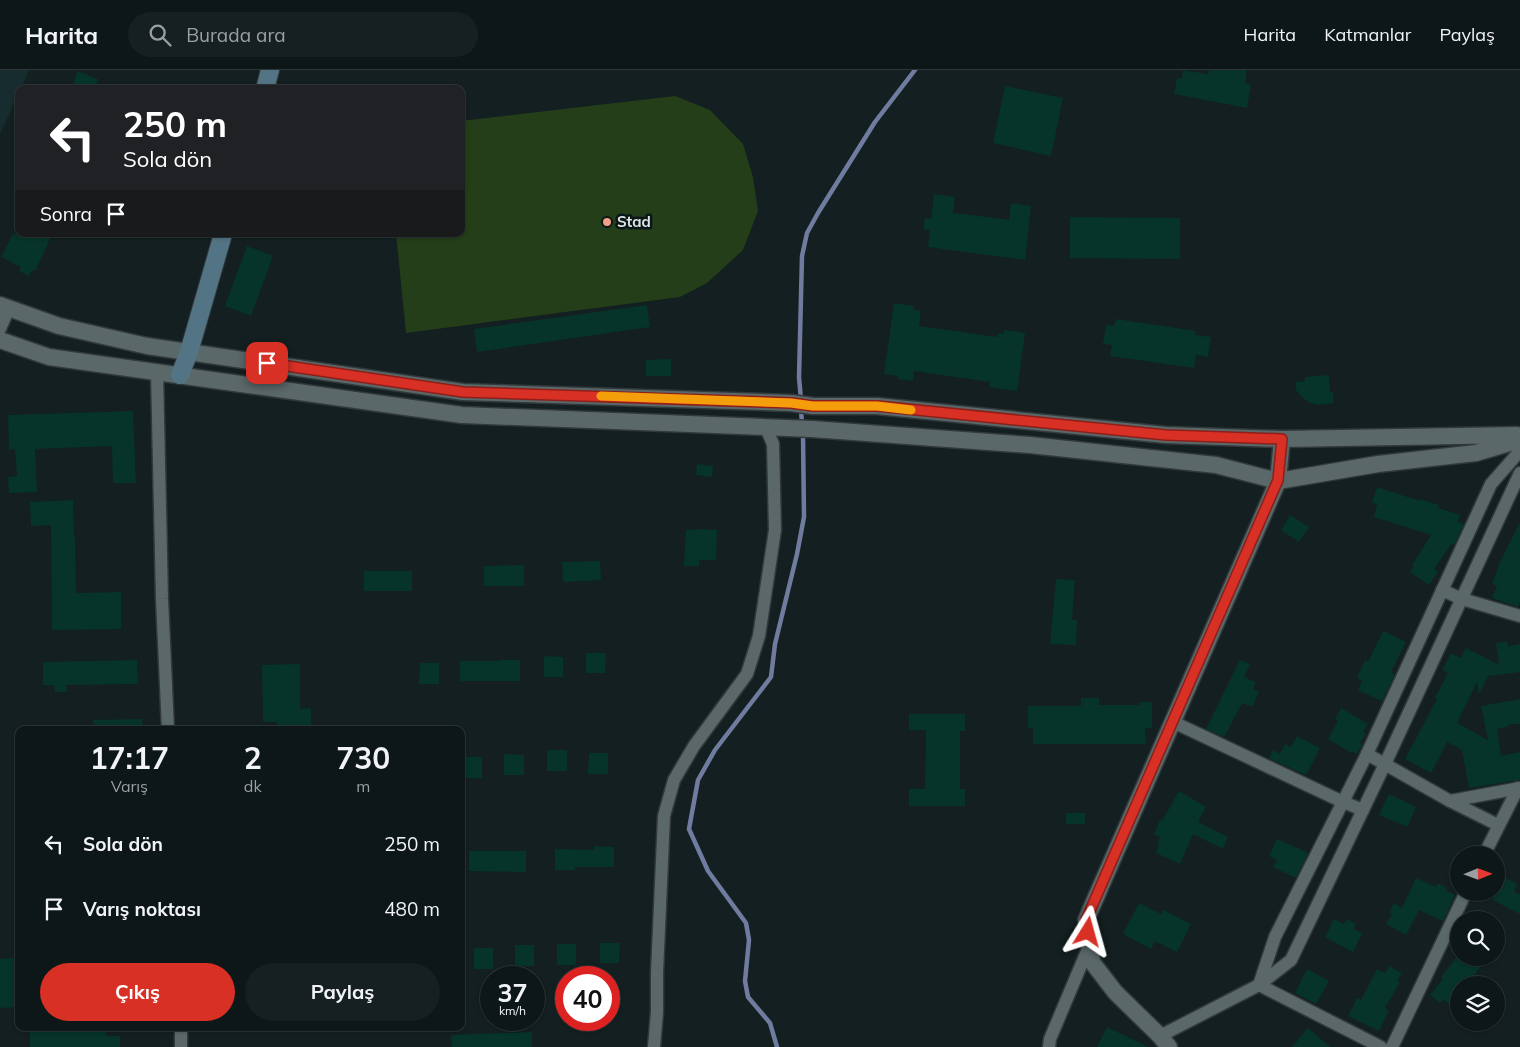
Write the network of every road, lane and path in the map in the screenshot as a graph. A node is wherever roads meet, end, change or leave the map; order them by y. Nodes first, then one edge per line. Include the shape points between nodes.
1 (270, 70) edge
2 (266, 85) edge
3 (222, 237) edge
4 (5, 307) edge
5 (0, 329) edge
6 (0, 340) edge
7 (189, 352) junction
8 (157, 372) junction
9 (180, 375) junction
10 (766, 428) junction
11 (1520, 435) edge
12 (1282, 439) junction
13 (1520, 440) edge
14 (1520, 451) edge
15 (1520, 473) edge
16 (1278, 480) junction
17 (1442, 590) junction
18 (1462, 599) junction
19 (1520, 616) edge
20 (1173, 722) junction
21 (168, 726) edge
22 (1367, 754) junction
23 (1385, 764) junction
24 (1519, 788) edge
25 (1450, 801) junction
26 (1343, 802) junction
27 (1363, 810) junction
28 (1498, 825) junction
29 (1488, 846) edge
30 (1462, 901) edge
31 (1090, 944) junction
32 (1259, 985) junction
33 (181, 1031) edge
34 (1164, 1041) edge
35 (181, 1047) edge
36 (654, 1047) edge
37 (1049, 1047) edge
38 (1381, 1047) edge
39 (1392, 1047) edge

1 - 2 main road
3 - 7 main road
4 - 5 street
4 - 7 street via 59,326
6 - 8 street via 49,357
7 - 9 main road
7 - 12 street via 463,392 877,406 1166,435
8 - 9 street
8 - 21 street
9 - 10 street via 462,415
10 - 16 street via 1030,445 1216,465
10 - 36 street via 773,444 775,530 759,636 747,674 694,746 674,780 664,816
11 - 12 street
12 - 16 street
13 - 16 street via 1476,453
14 - 17 street via 1491,484
15 - 18 street
16 - 20 street
17 - 18 street
17 - 22 street
18 - 19 street
18 - 23 street
20 - 26 street
20 - 31 street via 1086,920
22 - 23 street
22 - 26 street
23 - 25 street
23 - 27 street
24 - 25 street
24 - 28 street
25 - 28 street
26 - 27 street
26 - 32 street via 1275,937
27 - 32 street via 1291,960
28 - 29 street
30 - 39 street
31 - 34 street via 1092,962 1115,992
31 - 37 street
32 - 34 street
32 - 38 street
33 - 35 street

